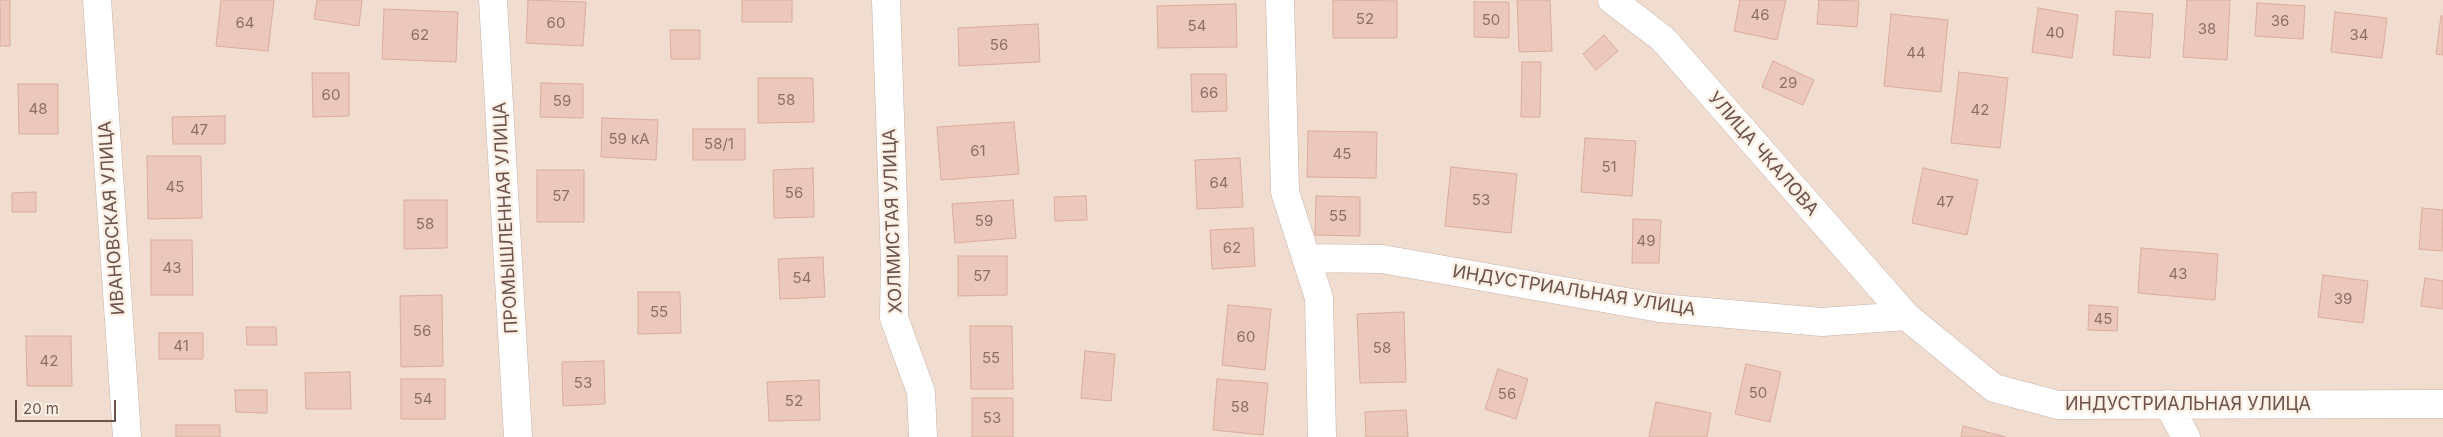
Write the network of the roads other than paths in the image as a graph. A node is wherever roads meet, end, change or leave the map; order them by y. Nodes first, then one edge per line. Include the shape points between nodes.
1 (97, 0) edge
2 (493, 0) edge
3 (886, 0) edge
4 (1280, 0) edge
5 (1612, 0) edge
6 (1306, 258) junction
7 (1906, 316) junction
8 (2168, 404) junction
9 (2443, 404) edge
10 (127, 437) edge
11 (518, 437) edge
12 (923, 437) edge
13 (1322, 437) edge
14 (2186, 437) edge

1 - 10 street, ИВАНОВСКАЯ УЛИЦА
2 - 11 street, ПРОМЫШЛЕННАЯ УЛИЦА
3 - 12 street, ХОЛМИСТАЯ УЛИЦА via 894,318 921,392
4 - 6 street via 1285,192
5 - 7 street, УЛИЦА ЧКАЛОВА via 1663,39
6 - 7 street, ИНДУСТРИАЛЬНАЯ УЛИЦА via 1382,258 1660,308 1822,322
6 - 13 street via 1320,298
7 - 8 street, ИНДУСТРИАЛЬНАЯ УЛИЦА via 1994,388 2058,405
8 - 9 street, ИНДУСТРИАЛЬНАЯ УЛИЦА
8 - 14 street

